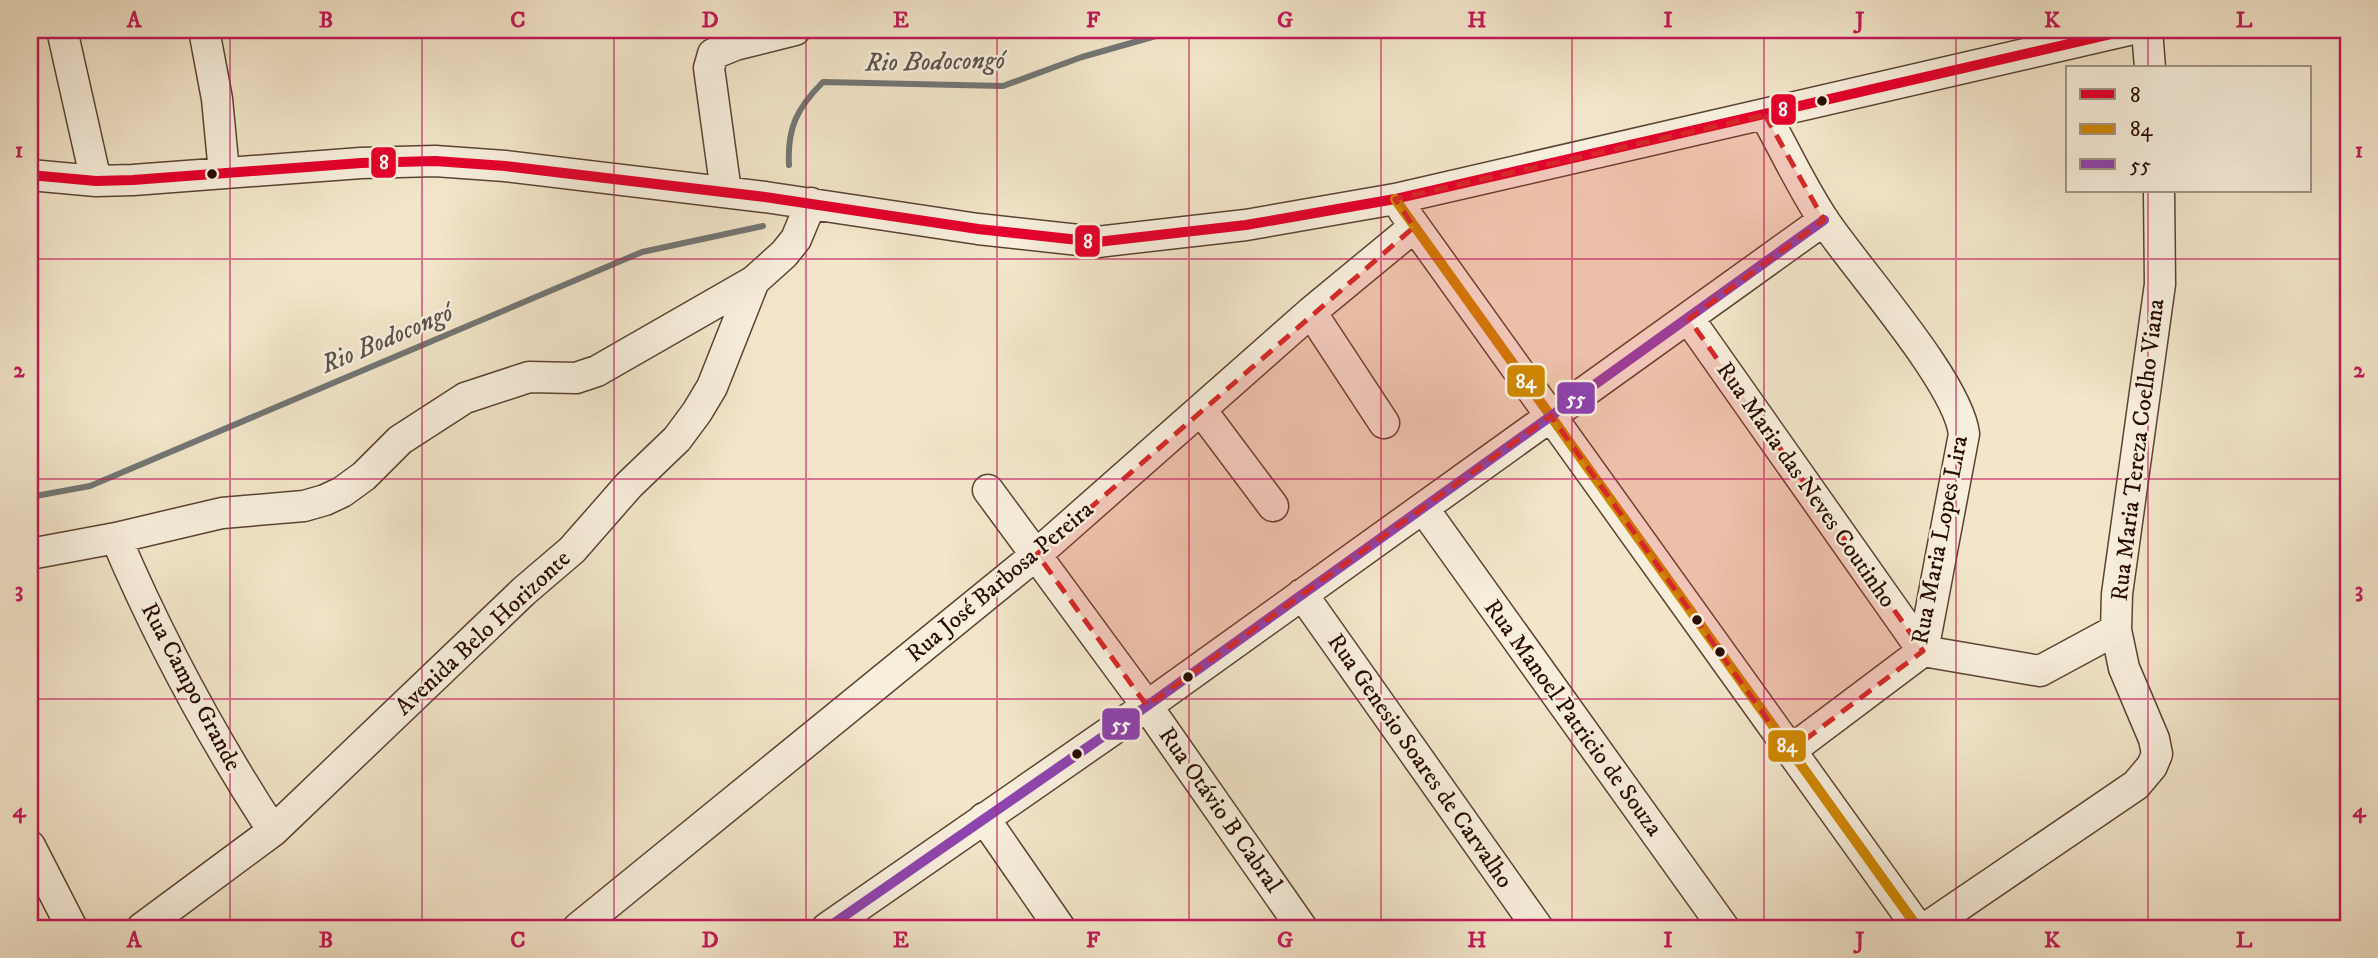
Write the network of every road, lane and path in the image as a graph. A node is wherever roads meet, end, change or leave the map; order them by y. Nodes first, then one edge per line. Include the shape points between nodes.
1 (62, 30) edge
2 (204, 30) edge
3 (795, 30) edge
4 (2129, 30) edge
5 (2147, 30) edge
6 (2150, 66) edge
7 (1765, 115) junction
8 (224, 172) junction
9 (30, 175) edge
10 (96, 181) junction
11 (726, 192) junction
12 (2160, 192) edge
13 (1395, 199) junction
14 (807, 202) junction
15 (1824, 220) junction
16 (1415, 227) junction
17 (754, 281) junction
18 (1311, 312) junction
19 (1689, 319) junction
20 (1201, 410) junction
21 (1551, 416) junction
22 (1384, 422) dead end
23 (988, 490) dead end
24 (1273, 506) dead end
25 (1423, 508) junction
26 (116, 538) junction
27 (30, 554) edge
28 (1037, 554) junction
29 (1302, 594) junction
30 (2116, 630) junction
31 (1923, 652) junction
32 (1147, 706) junction
33 (1790, 751) junction
34 (984, 818) junction
35 (273, 831) junction
36 (30, 846) edge
37 (844, 923) edge
38 (72, 928) edge
39 (142, 928) edge
40 (578, 928) edge
41 (1060, 928) edge
42 (1302, 928) edge
43 (1538, 928) edge
44 (1724, 928) edge
45 (1918, 928) edge
46 (1926, 928) edge

1 - 10 street
2 - 8 street
3 - 11 street via 713,54 709,68
4 - 7 street
5 - 6 street
7 - 13 street
7 - 15 street, Rua Maria Lopes Lira
8 - 10 street
8 - 11 street via 435,161
9 - 10 street
11 - 14 street
12 - 30 street, Rua Maria Tereza Coelho Viana via 2160,284 2122,547
13 - 14 street via 1247,225 1097,242
13 - 16 street
14 - 17 street via 796,239
15 - 19 street
15 - 31 street, Rua Maria Lopes Lira via 1939,378 1962,420 1960,464
16 - 18 street, Rua José Barbosa Pereira
16 - 21 street
17 - 26 street via 597,371 576,378 529,377 465,398 400,440 364,476 325,500 222,513
17 - 35 street, Avenida Belo Horizonte via 712,387 677,439 572,550
18 - 20 street, Rua José Barbosa Pereira
18 - 22 street
19 - 21 street
19 - 31 street, Rua Maria das Neves Coutinho
20 - 24 street
20 - 28 street, Rua José Barbosa Pereira
21 - 25 street
21 - 33 street
23 - 28 street, Rua Otávio B Cabral
25 - 29 street
25 - 44 street, Rua Manoel Patricio de Souza
26 - 27 street
26 - 35 street, Rua Campo Grande via 161,635 243,786
28 - 32 street, Rua Otávio B Cabral
28 - 40 street, Rua José Barbosa Pereira
29 - 32 street
29 - 43 street, Rua Genesio Soares de Carvalho
30 - 31 street via 2040,671
30 - 46 street, Rua Maria Tereza Coelho Viana via 2123,668 2154,739 2157,754 2152,766 2136,785
31 - 33 street, Rua Maria Lopes Lira
32 - 34 street
32 - 42 street, Rua Otávio B Cabral
33 - 45 street
34 - 37 street
34 - 41 street
35 - 39 street, Avenida Belo Horizonte
36 - 38 street

